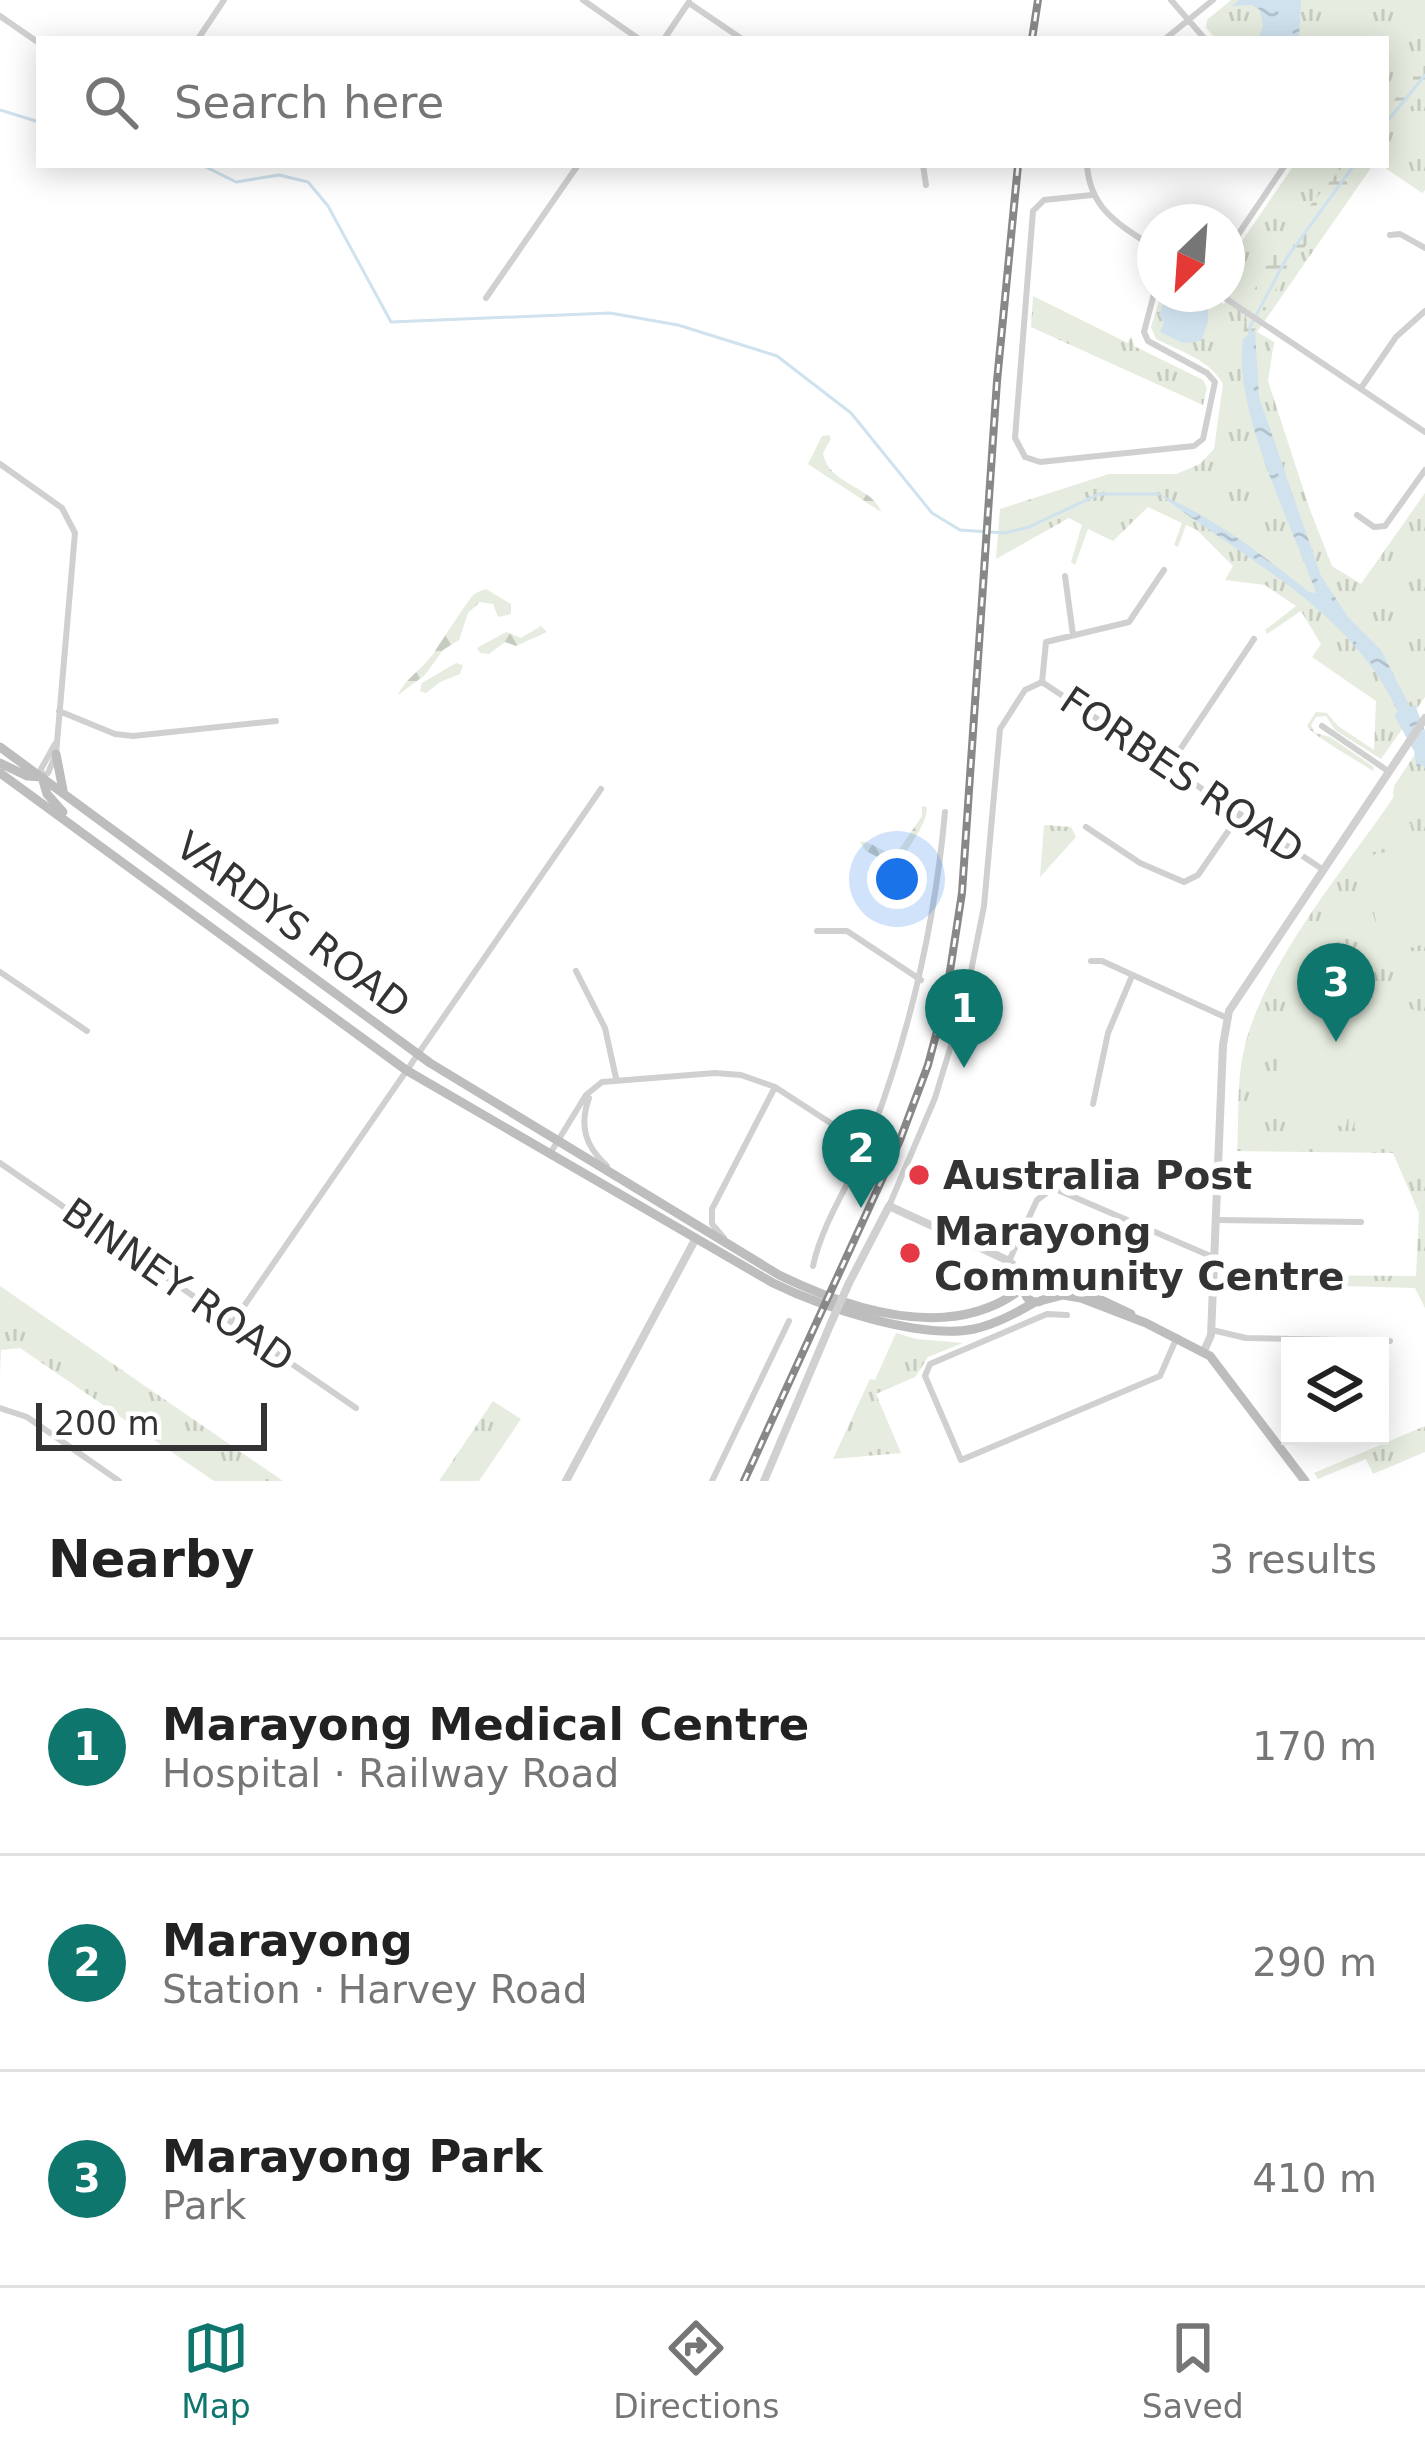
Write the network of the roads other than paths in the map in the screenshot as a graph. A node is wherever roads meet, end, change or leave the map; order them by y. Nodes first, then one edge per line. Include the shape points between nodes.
1 (224, 0) edge
2 (583, 0) edge
3 (1171, 0) edge
4 (1213, 0) edge
5 (690, 2) edge
6 (0, 16) edge
7 (1188, 20) junction
8 (200, 36) edge
9 (635, 36) edge
10 (666, 36) edge
11 (738, 36) edge
12 (1169, 36) edge
13 (1202, 36) edge
14 (36, 41) edge
15 (576, 168) edge
16 (923, 168) edge
17 (1088, 168) edge
18 (1283, 168) edge
19 (926, 185) dead end
20 (1092, 195) junction
21 (1245, 224) edge
22 (1390, 235) dead end
23 (1137, 236) edge
24 (1425, 248) edge
25 (486, 298) dead end
26 (1425, 311) edge
27 (1149, 312) edge
28 (1245, 312) edge
29 (1361, 388) junction
30 (1425, 431) edge
31 (0, 464) edge
32 (1425, 470) edge
33 (1357, 515) dead end
34 (1164, 570) dead end
35 (1065, 576) dead end
36 (1073, 635) junction
37 (1254, 640) dead end
38 (1042, 682) junction
39 (59, 711) junction
40 (1424, 720) edge
41 (276, 721) dead end
42 (1322, 726) dead end
43 (0, 747) edge
44 (56, 749) junction
45 (0, 763) edge
46 (1169, 766) junction
47 (1388, 771) junction
48 (0, 773) edge
49 (42, 777) junction
50 (601, 789) dead end
51 (63, 791) junction
52 (945, 812) dead end
53 (1240, 814) junction
54 (74, 824) junction
55 (1086, 827) dead end
56 (1322, 869) junction
57 (817, 932) dead end
58 (1091, 962) dead end
59 (576, 971) dead end
60 (0, 972) edge
61 (1133, 975) junction
62 (921, 980) junction
63 (1227, 1018) junction
64 (87, 1030) dead end
65 (417, 1054) junction
66 (406, 1070) junction
67 (616, 1078) junction
68 (775, 1087) junction
69 (592, 1089) junction
70 (1094, 1104) dead end
71 (558, 1140) junction
72 (866, 1147) junction
73 (551, 1152) junction
74 (0, 1163) edge
75 (620, 1177) junction
76 (889, 1207) junction
77 (672, 1208) junction
78 (1216, 1220) junction
79 (1361, 1222) dead end
80 (697, 1238) junction
81 (731, 1246) junction
82 (1215, 1258) junction
83 (1009, 1261) junction
84 (813, 1266) dead end
85 (1032, 1283) junction
86 (1038, 1302) junction
87 (1067, 1315) dead end
88 (789, 1321) dead end
89 (233, 1322) junction
90 (1145, 1323) junction
91 (1212, 1330) junction
92 (1177, 1337) junction
93 (1281, 1340) edge
94 (1204, 1351) junction
95 (0, 1408) edge
96 (356, 1408) dead end
97 (119, 1481) edge
98 (566, 1481) edge
99 (712, 1481) edge
100 (764, 1481) edge
101 (1305, 1481) edge

1 - 8 street
2 - 9 street
3 - 7 street
4 - 7 street
5 - 10 street
5 - 11 street
6 - 14 street
7 - 12 street
7 - 13 street
15 - 25 street
16 - 19 street
17 - 20 street
18 - 21 street
20 - 23 street
20 - 27 street via 1044,200 1033,211 1015,438 1025,457 1194,446 1203,439 1216,382 1148,341
22 - 24 street
26 - 29 street
28 - 29 street
29 - 30 street
31 - 39 street via 62,508 75,532
32 - 33 street via 1385,526
34 - 36 street via 1129,622
35 - 36 street
36 - 38 street via 1046,642
37 - 46 street
38 - 46 street, FORBES ROAD
38 - 76 street via 1024,689 1000,729 984,906 966,996
39 - 41 street via 133,736
39 - 44 street
40 - 47 street
42 - 47 street
43 - 49 main road, VARDYS ROAD
44 - 49 street
44 - 51 main road
45 - 49 main road
46 - 53 street, FORBES ROAD
47 - 56 street
48 - 54 main road, VARDYS ROAD
49 - 51 main road, VARDYS ROAD
49 - 54 main road
50 - 65 street
51 - 65 main road, VARDYS ROAD
52 - 62 street
53 - 55 street via 1198,875 1184,882
53 - 56 street, FORBES ROAD
54 - 66 main road, VARDYS ROAD
56 - 63 street
57 - 62 street via 847,931
58 - 61 street
59 - 67 street via 605,1028
60 - 64 street
61 - 63 street
61 - 70 street via 1105,1042
62 - 72 street
63 - 78 street
65 - 66 street
65 - 71 main road, VARDYS ROAD
66 - 73 main road, VARDYS ROAD
66 - 89 street
67 - 68 street via 728,1073
67 - 69 street
68 - 72 street
68 - 81 street via 718,1194 711,1220
69 - 71 street
69 - 75 street via 583,1118 587,1141
71 - 73 street
71 - 75 main road, VARDYS ROAD
72 - 84 street
73 - 80 main road, VARDYS ROAD
74 - 89 street, BINNEY ROAD
75 - 77 main road, VARDYS ROAD
76 - 83 street
76 - 100 street, bridge
77 - 80 main road, VARDYS ROAD
77 - 81 main road, VARDYS ROAD
78 - 79 street
78 - 82 street
80 - 81 main road, VARDYS ROAD
80 - 86 main road, VARDYS ROAD via 807,1299 926,1329 972,1329
80 - 98 street
81 - 85 main road, VARDYS ROAD via 824,1294 936,1320 981,1313
82 - 83 street via 1053,1188 1037,1200
82 - 91 street
83 - 85 street
85 - 86 main road via 1026,1297
85 - 86 main road via 1047,1293
85 - 90 main road via 1084,1291
86 - 90 main road via 1072,1296
87 - 92 street via 1047,1314 930,1364 925,1376 961,1460 1160,1376
88 - 99 street
89 - 96 street, BINNEY ROAD
90 - 92 main road
91 - 93 street
91 - 94 street
92 - 94 main road
94 - 101 main road
95 - 97 street via 27,1417

